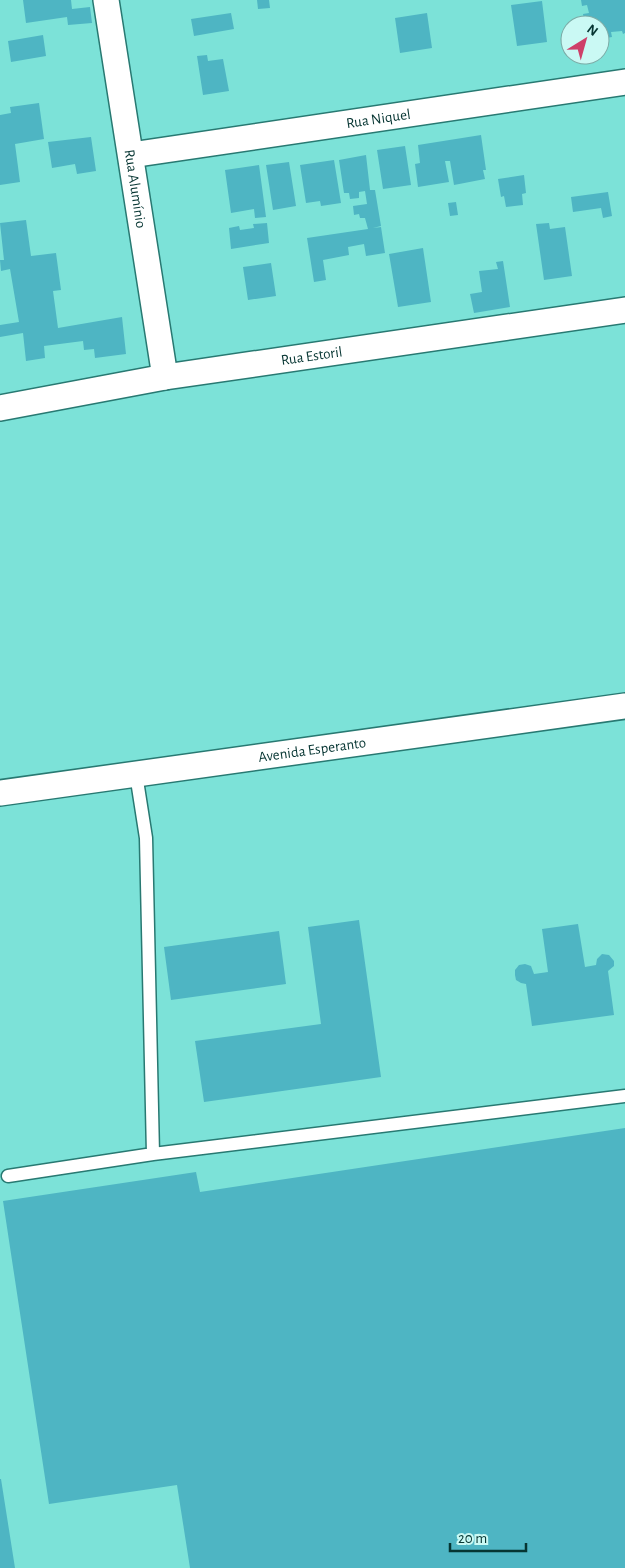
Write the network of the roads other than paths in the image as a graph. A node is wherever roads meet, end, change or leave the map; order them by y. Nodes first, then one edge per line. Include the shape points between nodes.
1 (106, 0) edge
2 (625, 82) edge
3 (131, 154) junction
4 (625, 310) edge
5 (165, 377) junction
6 (0, 408) edge
7 (625, 706) edge
8 (136, 774) junction
9 (0, 793) edge
10 (625, 1096) edge
11 (153, 1154) junction
12 (8, 1176) dead end

1 - 3 street, Rua Alumínio
2 - 3 street, Rua Niquel
3 - 5 street, Rua Alumínio
4 - 5 street, Rua Estoril
5 - 6 street, Rua Estoril
7 - 8 street, Avenida Esperanto
8 - 9 street, Avenida Esperanto
8 - 11 lane via 146,838
10 - 11 lane
11 - 12 lane

